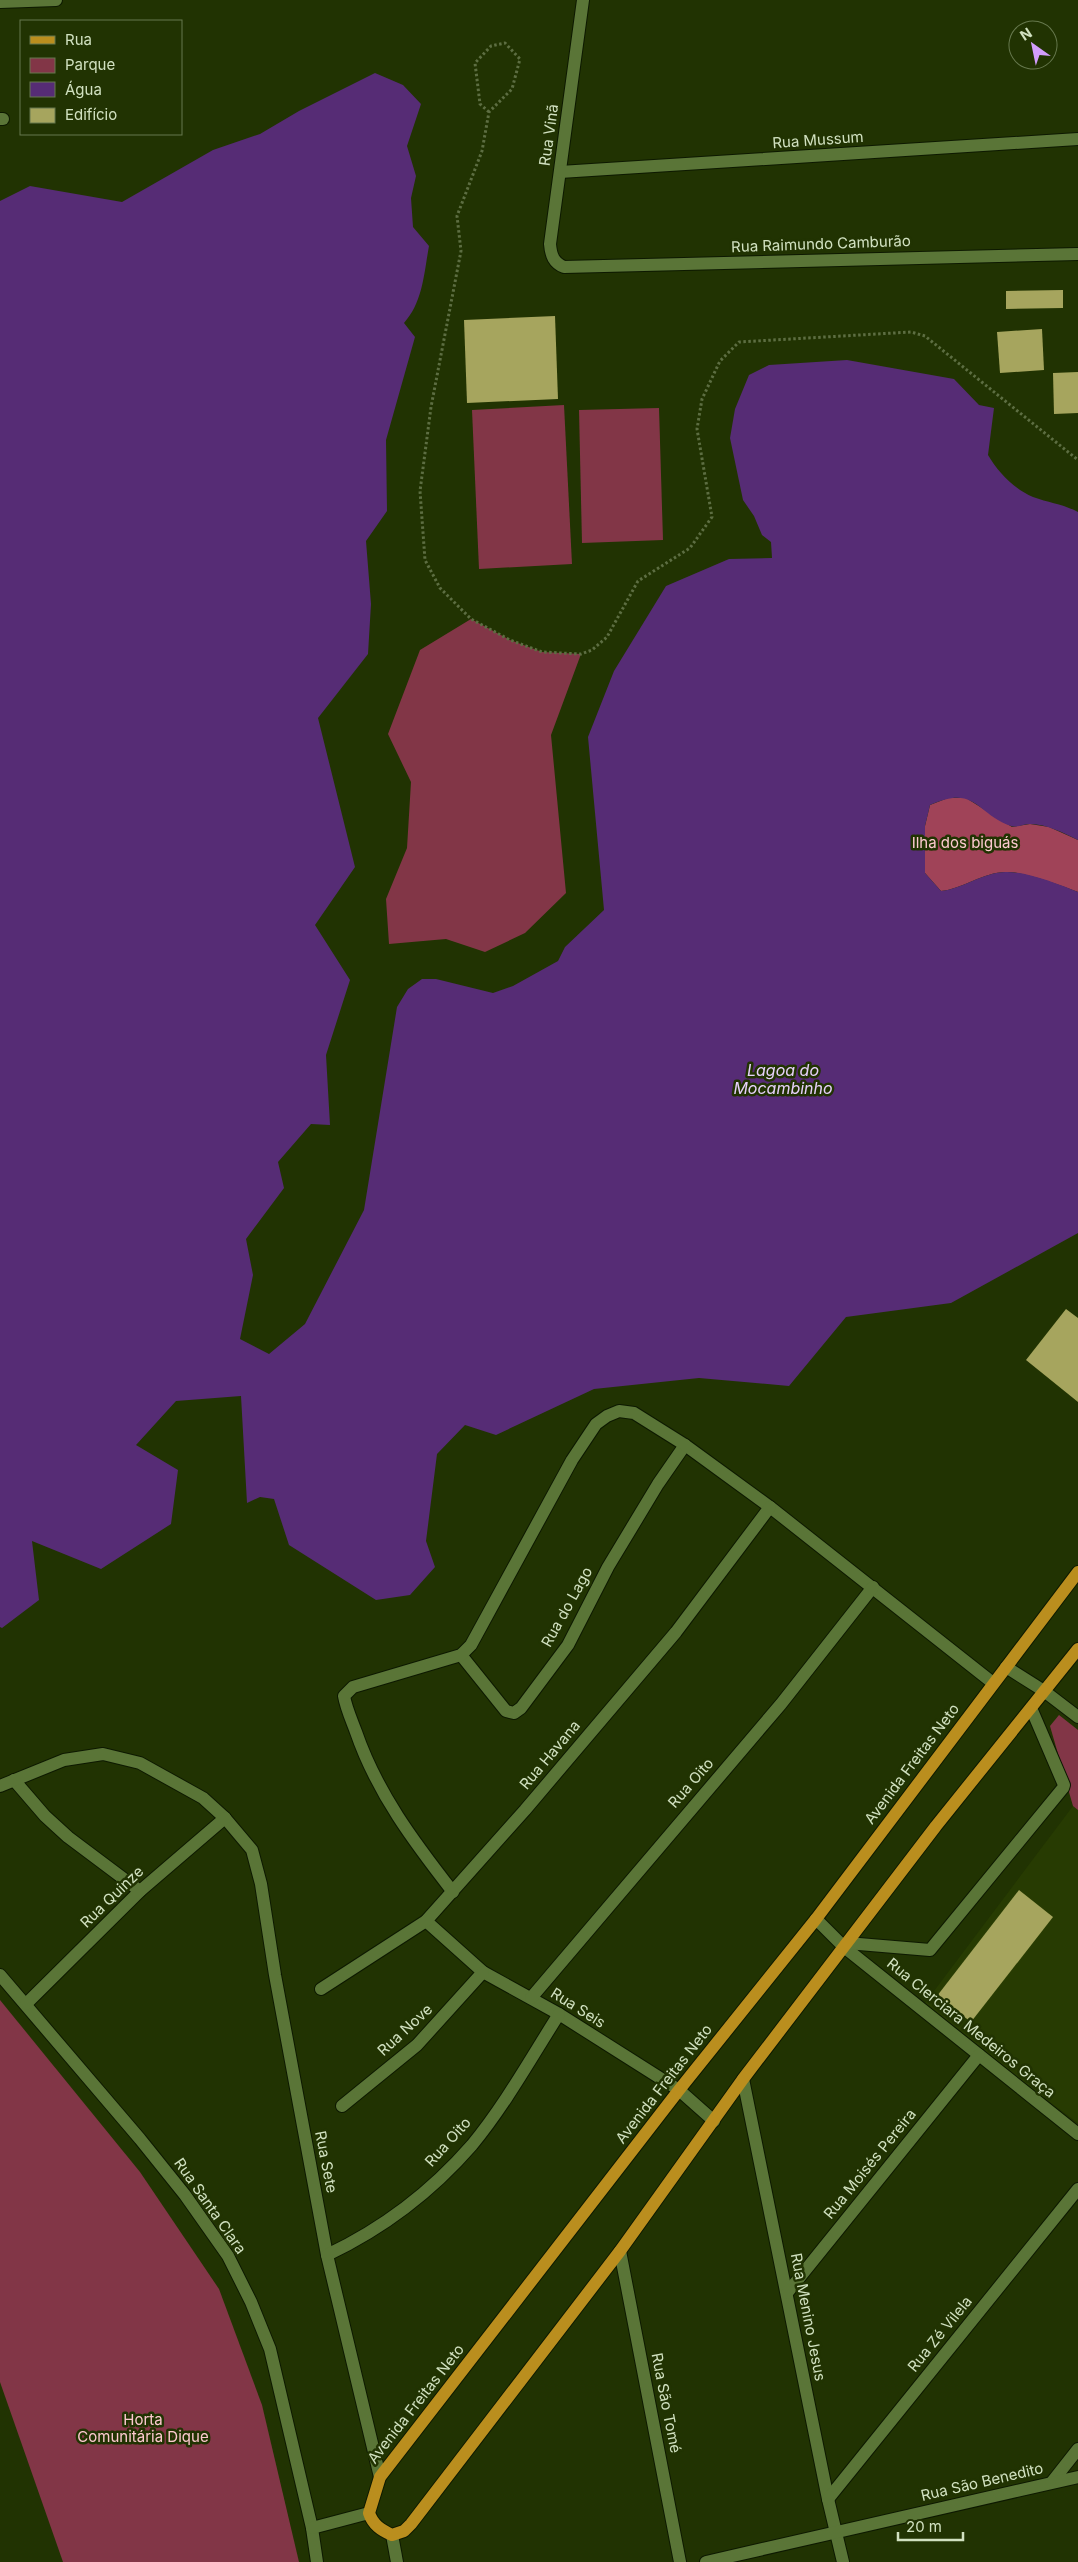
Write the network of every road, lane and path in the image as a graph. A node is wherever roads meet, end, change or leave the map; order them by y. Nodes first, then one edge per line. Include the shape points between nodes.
1 (56, 0) edge
2 (583, 0) edge
3 (0, 2) edge
4 (490, 112) junction
5 (1078, 139) edge
6 (560, 172) junction
7 (1078, 254) edge
8 (564, 267) joint
9 (1078, 460) edge
10 (685, 1445) junction
11 (770, 1507) junction
12 (1078, 1572) edge
13 (873, 1587) junction
14 (1078, 1649) edge
15 (461, 1655) junction
16 (1006, 1667) junction
17 (993, 1683) junction
18 (1044, 1691) junction
19 (1031, 1708) junction
20 (1078, 1717) edge
21 (14, 1780) junction
22 (0, 1786) edge
23 (225, 1818) junction
24 (140, 1891) junction
25 (453, 1892) junction
26 (816, 1919) junction
27 (426, 1921) junction
28 (845, 1945) junction
29 (483, 1972) junction
30 (0, 1975) edge
31 (321, 1989) dead end
32 (531, 1998) junction
33 (26, 2004) junction
34 (559, 2014) junction
35 (979, 2055) junction
36 (743, 2079) junction
37 (679, 2090) junction
38 (342, 2106) dead end
39 (714, 2121) junction
40 (1078, 2134) edge
41 (1078, 2189) edge
42 (620, 2251) junction
43 (327, 2255) junction
44 (787, 2293) junction
45 (1078, 2449) edge
46 (380, 2477) junction
47 (1078, 2477) edge
48 (1052, 2482) junction
49 (828, 2499) junction
50 (369, 2513) junction
51 (312, 2528) junction
52 (836, 2534) junction
53 (392, 2535) junction
54 (317, 2562) edge
55 (397, 2562) edge
56 (680, 2562) edge
57 (706, 2562) edge
58 (843, 2562) edge

1 - 3 street
2 - 6 street, Rua Vinã
4 - 4 path via 512,89 520,59 506,44 491,46 475,63 480,104
4 - 9 path via 482,151 457,216 461,251 431,407 420,491 424,560 440,588 471,619 510,640 542,652 581,654 592,650 607,637 638,582 690,548 712,517 697,429 702,399 720,361 739,342 911,332 925,336
5 - 6 street, Rua Mussum
6 - 8 street, Rua Vinã via 550,244 553,258
7 - 8 street, Rua Raimundo Camburão
10 - 11 street
10 - 15 street via 634,1412 619,1411 596,1424 572,1460 481,1631
10 - 15 street, Rua do Lago via 608,1567 568,1645 521,1708 514,1713 506,1711
11 - 13 street
11 - 25 street, Rua Havana via 676,1632
12 - 16 main road, Avenida Freitas Neto
13 - 17 street
13 - 32 street, Rua Oito via 780,1704
14 - 18 main road
15 - 25 street via 353,1687 344,1696 366,1762 397,1818
16 - 17 main road, Avenida Freitas Neto
16 - 18 street
17 - 26 main road, Avenida Freitas Neto
18 - 19 main road
18 - 20 street
19 - 28 main road
19 - 28 street via 1063,1788 930,1950
21 - 22 street
21 - 23 street via 64,1760 103,1754 140,1763 203,1798
21 - 24 street via 68,1837
23 - 24 street, Rua Quinze
23 - 43 street, Rua Sete via 252,1850 261,1884
24 - 33 street, Rua Quinze
25 - 27 street, Rua Havana
26 - 28 street, Rua Clerciara Medeiros Graça
26 - 37 main road, Avenida Freitas Neto
27 - 29 street, Rua Seis
27 - 31 street, Rua Havana
28 - 35 street, Rua Clerciara Medeiros Graça
28 - 36 main road
29 - 32 street, Rua Seis
29 - 38 street, Rua Nove via 417,2046
30 - 33 street, Rua Santa Clara
32 - 34 street, Rua Seis
33 - 51 street, Rua Santa Clara via 180,2188 228,2256 270,2349
34 - 37 street, Rua Seis
34 - 43 street, Rua Oito via 472,2145 393,2218
35 - 40 street, Rua Clerciara Medeiros Graça
35 - 44 street, Rua Moisés Pereira
36 - 39 main road
36 - 44 street, Rua Menino Jesus
37 - 39 street, Rua Seis
37 - 46 main road, Avenida Freitas Neto
39 - 42 main road
41 - 49 street, Rua Zé Vilela
42 - 53 main road via 411,2524
42 - 56 street, Rua São Tomé
43 - 46 street, Rua Sete
44 - 49 street, Rua Menino Jesus
45 - 48 street
46 - 50 main road, Avenida Freitas Neto
47 - 48 street, Rua São Benedito
48 - 52 street, Rua São Benedito
49 - 52 street, Rua Menino Jesus
50 - 51 street
50 - 53 main road via 378,2527
51 - 54 street, Rua Santa Clara
52 - 57 street, Rua São Benedito
52 - 58 street, Rua Menino Jesus
53 - 55 street

